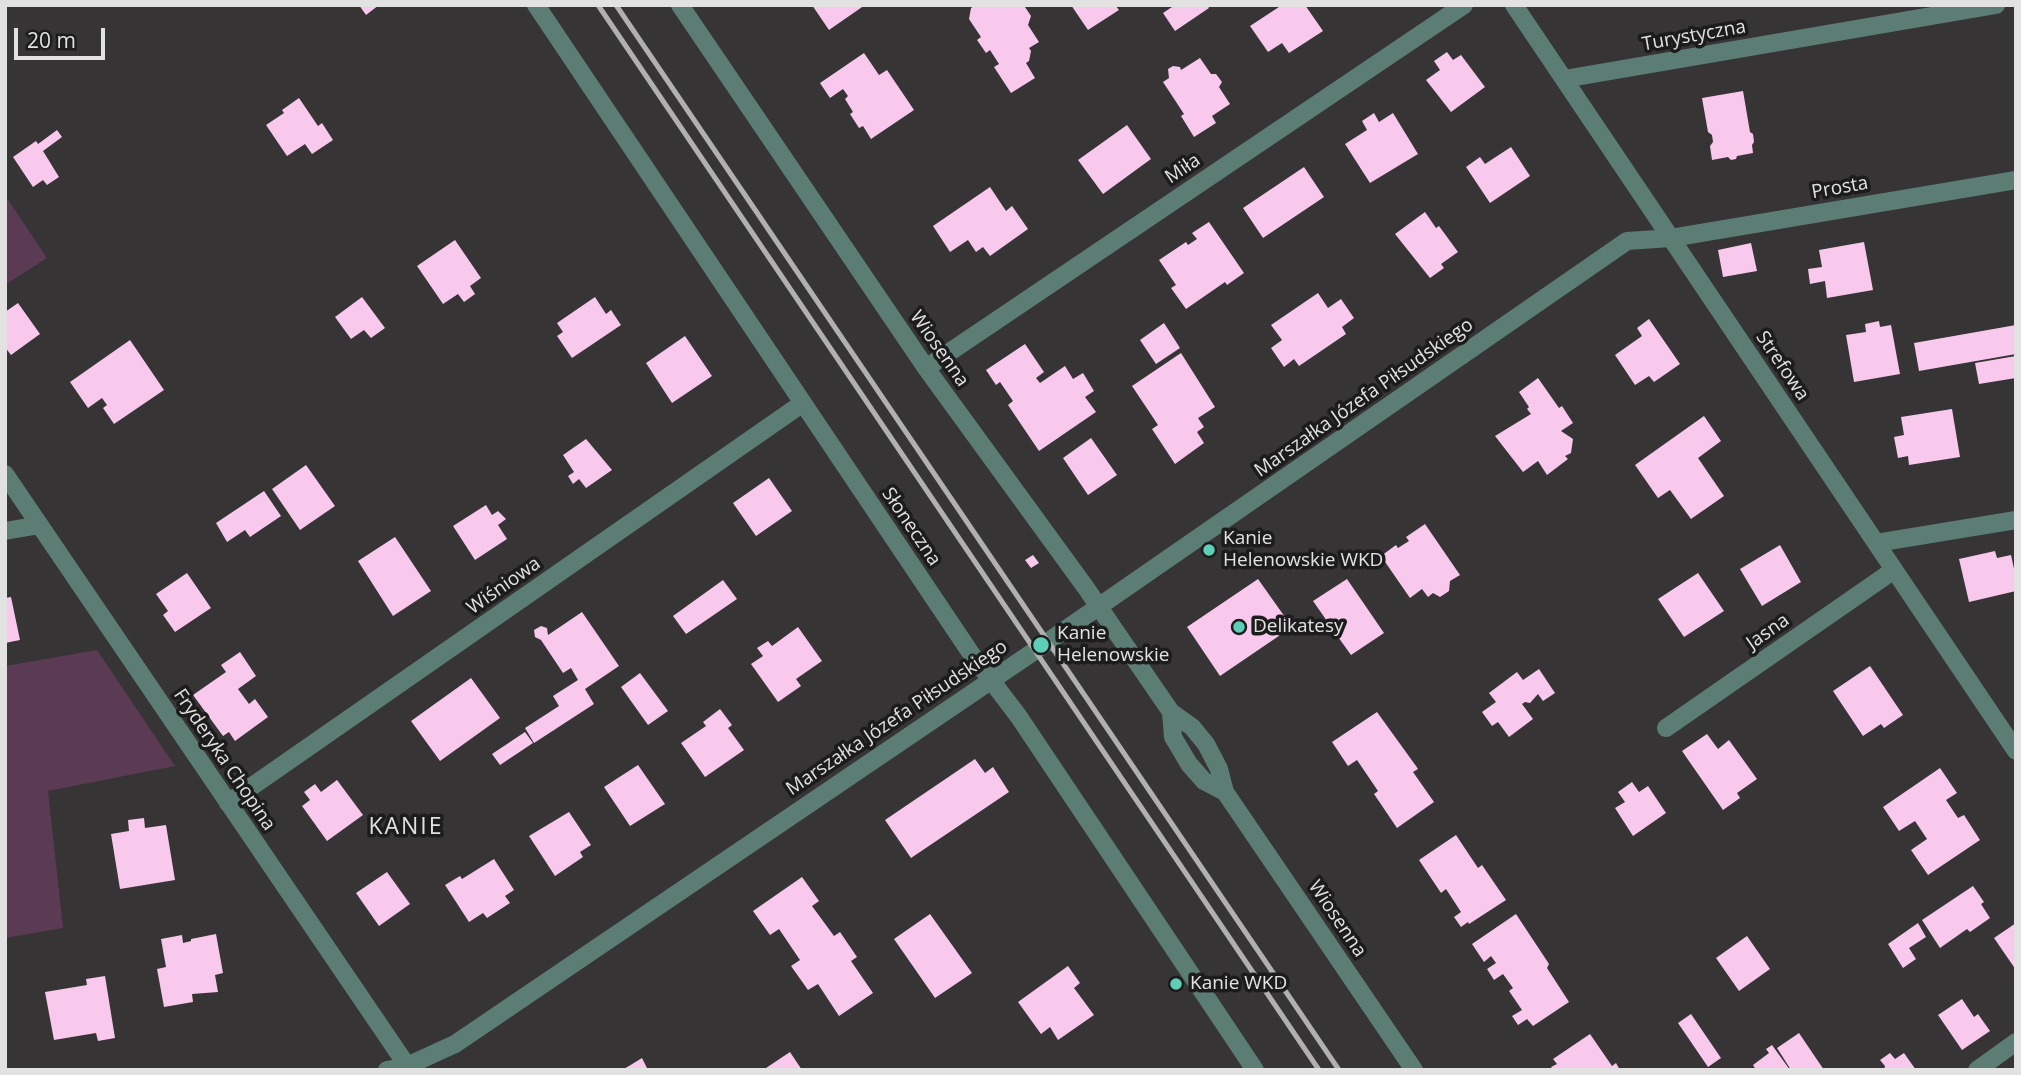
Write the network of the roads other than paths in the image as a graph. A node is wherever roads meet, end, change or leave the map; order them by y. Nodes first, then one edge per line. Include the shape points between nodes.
1 (536, 5) edge
2 (680, 5) edge
3 (1464, 5) edge
4 (1514, 5) edge
5 (1996, 5) edge
6 (1564, 79) junction
7 (2016, 180) edge
8 (1671, 238) junction
9 (926, 368) junction
10 (803, 403) junction
11 (5, 474) edge
12 (2016, 520) edge
13 (40, 525) junction
14 (5, 531) edge
15 (1876, 543) junction
16 (1894, 570) junction
17 (1099, 606) junction
18 (989, 680) junction
19 (1171, 712) junction
20 (1666, 728) dead end
21 (2016, 751) edge
22 (1225, 792) junction
23 (228, 803) junction
24 (2016, 1042) edge
25 (408, 1068) edge
26 (387, 1070) edge
27 (1255, 1070) edge
28 (1413, 1070) edge
29 (1977, 1070) edge

1 - 10 street, Słoneczna
2 - 9 street, Wiosenna
3 - 9 street, Miła
4 - 6 street, Strefowa
5 - 6 street, Turystyczna
6 - 8 street, Strefowa
7 - 8 street, Prosta
8 - 15 street, Strefowa
8 - 17 street, Marszałka Józefa Piłsudskiego via 1627,241
9 - 17 street, Wiosenna
10 - 18 street, Słoneczna
10 - 23 street, Wiśniowa
11 - 13 street, Fryderyka Chopina
12 - 15 street
13 - 14 street
13 - 23 street, Fryderyka Chopina
15 - 16 street, Strefowa
16 - 20 street, Jasna
16 - 21 street, Strefowa
17 - 18 street, Marszałka Józefa Piłsudskiego
17 - 19 street, Wiosenna
18 - 25 street, Marszałka Józefa Piłsudskiego via 455,1044
18 - 27 street, Słoneczna via 1019,717
19 - 22 street, Wiosenna via 1206,744
19 - 22 street, Wiosenna via 1173,737 1189,764 1204,781
22 - 28 street, Wiosenna
23 - 25 street, Fryderyka Chopina
24 - 29 street
25 - 26 street, Marszałka Józefa Piłsudskiego

